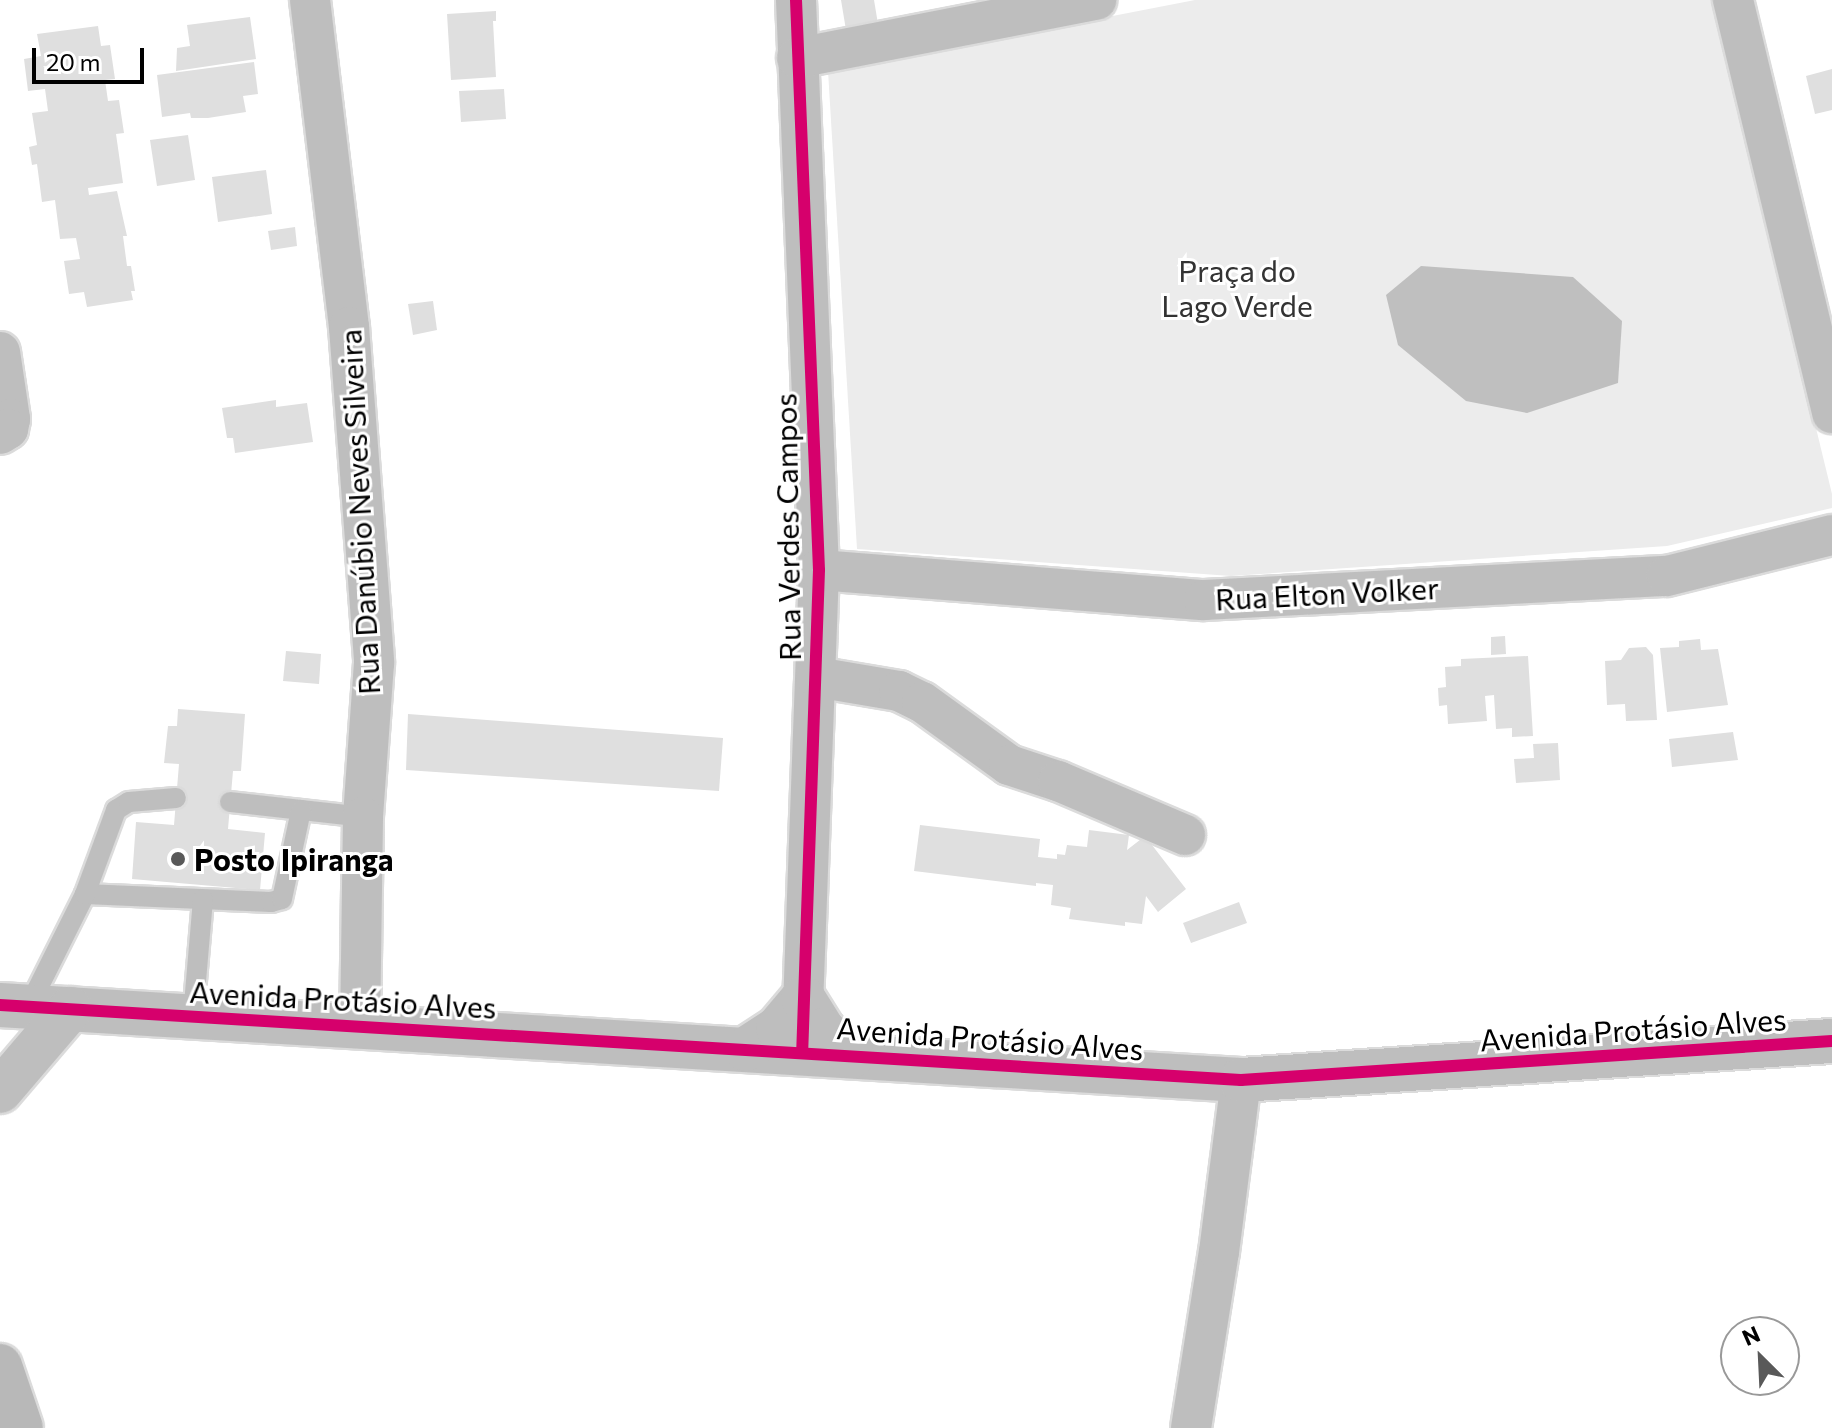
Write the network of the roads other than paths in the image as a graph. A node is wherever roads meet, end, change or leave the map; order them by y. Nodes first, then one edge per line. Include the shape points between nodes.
1 (310, 0) edge
2 (796, 0) edge
3 (1096, 0) edge
4 (1733, 0) edge
5 (797, 58) junction
6 (0, 352) edge
7 (1832, 413) edge
8 (0, 434) edge
9 (1832, 535) edge
10 (819, 570) junction
11 (816, 677) junction
12 (176, 798) dead end
13 (230, 802) dead end
14 (301, 810) junction
15 (363, 817) junction
16 (1185, 835) dead end
17 (85, 894) junction
18 (203, 899) junction
19 (803, 998) junction
20 (33, 1007) edge
21 (193, 1016) junction
22 (360, 1026) junction
23 (1832, 1041) edge
24 (746, 1049) junction
25 (802, 1053) junction
26 (852, 1056) junction
27 (1241, 1080) junction
28 (0, 1091) edge
29 (0, 1366) edge
30 (21, 1428) edge
31 (1191, 1428) edge

1 - 15 street, Rua Danúbio Neves Silveira via 349,327 374,663
2 - 5 street, Rua Verdes Campos
3 - 5 street
4 - 7 street
5 - 10 street, Rua Verdes Campos
6 - 8 street via 10,419
9 - 10 street, Rua Elton Volker via 1667,576 1204,600
10 - 11 street, Rua Verdes Campos
11 - 16 street via 899,691 1009,765
11 - 19 street, Rua Verdes Campos
12 - 17 lane via 129,802 116,810
13 - 14 lane
14 - 15 lane
14 - 18 lane via 282,899
15 - 22 street, Rua Danúbio Neves Silveira
17 - 18 lane
17 - 20 lane
18 - 21 lane
19 - 24 main road via 778,1028
19 - 25 street, Rua Verdes Campos
19 - 26 main road via 823,1030
20 - 21 main road, Avenida Protásio Alves
20 - 28 main road
21 - 22 main road, Avenida Protásio Alves
22 - 24 main road, Avenida Protásio Alves
23 - 27 main road, Avenida Protásio Alves
24 - 25 main road, Avenida Protásio Alves
25 - 26 main road, Avenida Protásio Alves
26 - 27 main road, Avenida Protásio Alves
27 - 31 street
29 - 30 main road

